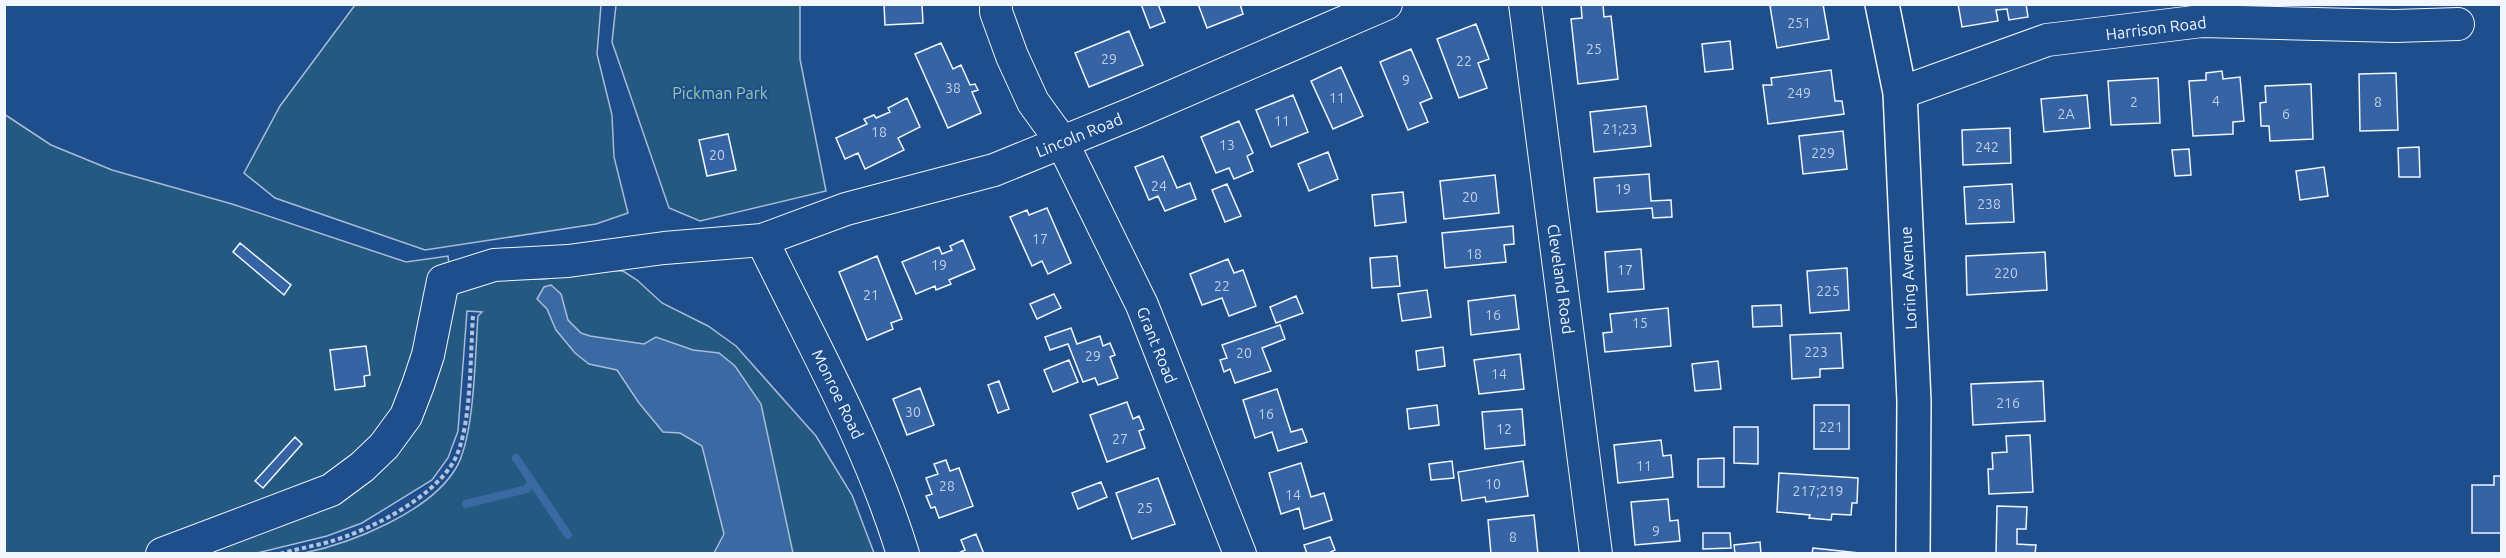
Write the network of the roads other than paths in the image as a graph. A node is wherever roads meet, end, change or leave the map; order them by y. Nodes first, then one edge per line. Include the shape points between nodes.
1 (996, 4) edge
2 (1386, 4) edge
3 (1525, 4) edge
4 (1882, 4) edge
5 (2458, 24) dead end
6 (1900, 93) junction
7 (1062, 142) junction
8 (762, 240) junction
9 (162, 554) edge
10 (903, 554) edge
11 (1240, 554) edge
12 (1596, 554) edge
13 (1913, 554) edge

1 - 7 street, Grant Road via 1012,56 1033,102
2 - 7 street, Lincoln Road
3 - 12 street, Cleveland Road
4 - 6 highway, Loring Avenue
5 - 6 street, Harrison Road via 2202,21 2047,40
6 - 13 highway, Loring Avenue via 1914,401
7 - 8 street, Lincoln Road via 994,170 846,209
7 - 11 street, Grant Road via 1142,305
8 - 9 street, Lincoln Road via 494,265 443,281 428,355 406,416 384,446 331,490
8 - 10 street, Monroe Road via 863,444

